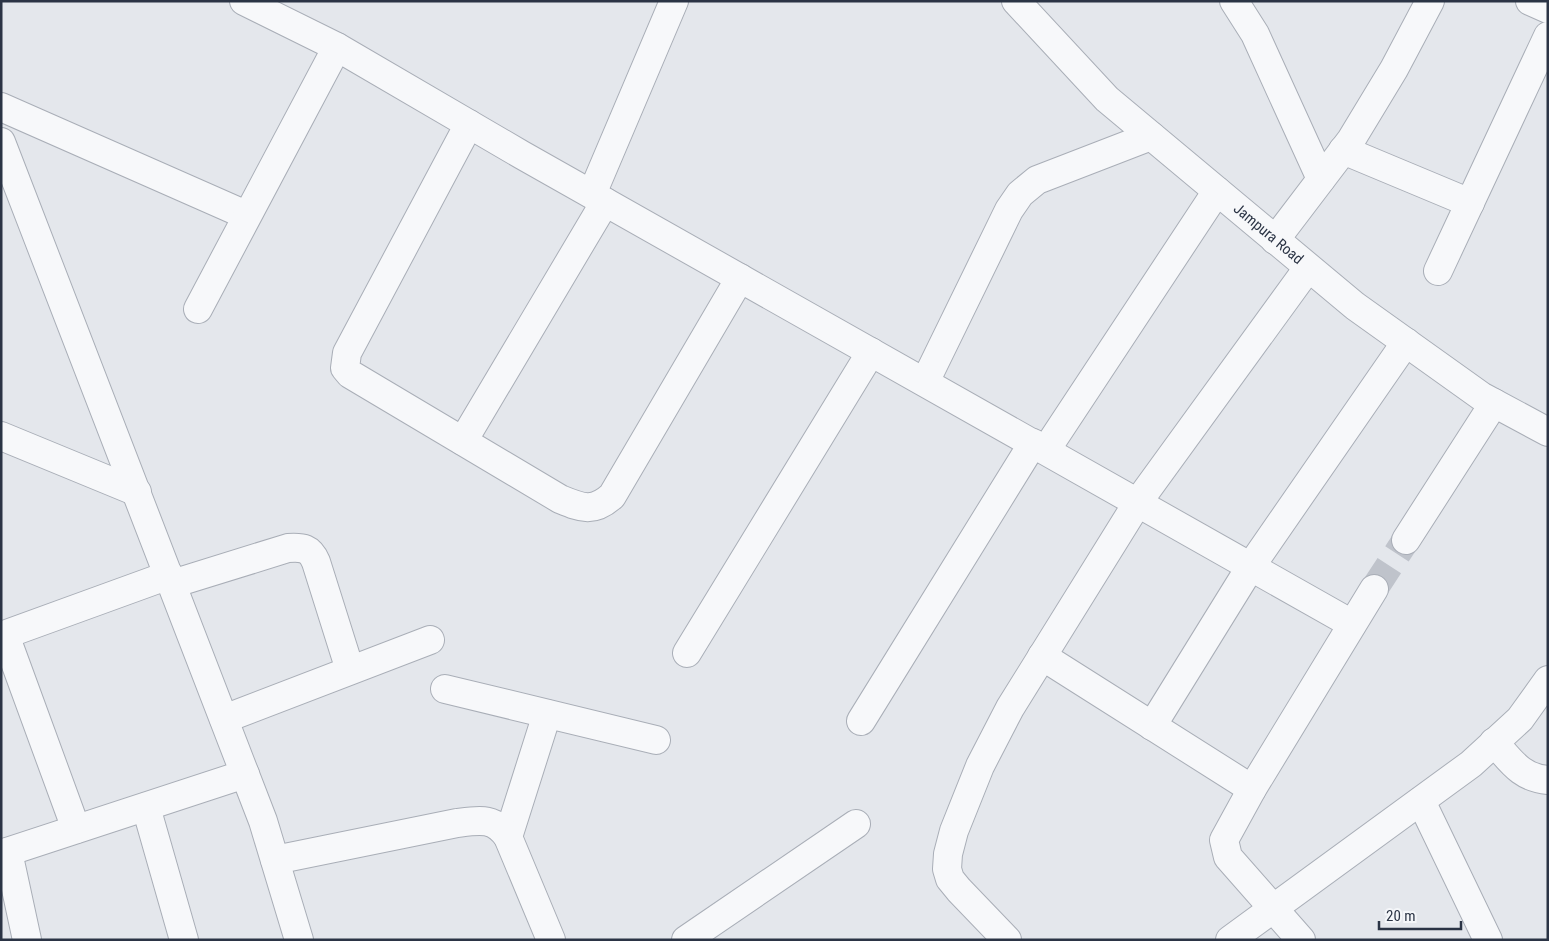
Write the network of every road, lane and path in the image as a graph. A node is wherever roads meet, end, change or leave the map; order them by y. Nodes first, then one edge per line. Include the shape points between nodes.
1 (244, 1) edge
2 (1016, 1) edge
3 (1234, 1) edge
4 (1430, 1) edge
5 (1530, 1) edge
6 (668, 3) edge
7 (1548, 9) edge
8 (1548, 36) edge
9 (336, 47) junction
10 (1, 107) edge
11 (469, 124) junction
12 (1151, 136) junction
13 (1, 142) edge
14 (1344, 150) junction
15 (1321, 180) junction
16 (1217, 191) junction
17 (599, 198) junction
18 (1470, 203) junction
19 (246, 215) junction
20 (1275, 240) junction
21 (1308, 268) junction
22 (1438, 271) dead end
23 (740, 278) junction
24 (198, 308) dead end
25 (1406, 342) junction
26 (871, 352) junction
27 (925, 382) junction
28 (1494, 403) junction
29 (1545, 424) edge
30 (1, 436) edge
31 (463, 441) junction
32 (1039, 447) junction
33 (137, 492) junction
34 (1138, 502) junction
35 (1406, 540) tunnel mouth
36 (1251, 566) junction
37 (170, 580) junction
38 (1374, 589) tunnel mouth
39 (1352, 624) junction
40 (3, 635) edge
41 (430, 640) dead end
42 (687, 653) dead end
43 (1042, 656) junction
44 (350, 670) junction
45 (1548, 680) edge
46 (445, 689) dead end
47 (547, 714) junction
48 (224, 719) junction
49 (861, 721) dead end
50 (1152, 726) junction
51 (656, 740) dead end
52 (1494, 742) junction
53 (245, 774) junction
54 (1548, 780) edge
55 (1252, 789) junction
56 (1420, 801) junction
57 (146, 806) junction
58 (856, 824) dead end
59 (76, 829) junction
60 (508, 837) junction
61 (4, 853) edge
62 (274, 860) junction
63 (1274, 907) junction
64 (27, 940) edge
65 (184, 940) edge
66 (299, 940) edge
67 (551, 940) edge
68 (686, 940) edge
69 (1007, 940) edge
70 (1230, 940) edge
71 (1301, 940) edge
72 (1488, 940) edge

1 - 9 street
2 - 12 street, Jampura Road via 1107,100
3 - 15 street via 1254,34
4 - 14 street via 1394,69
5 - 7 street
6 - 17 street
8 - 18 street
9 - 11 street
9 - 19 street
10 - 19 street
11 - 17 street
11 - 31 street via 345,360 345,368 350,374
12 - 16 street, Jampura Road
12 - 27 street via 1037,180 1020,194 1009,210
13 - 33 street
14 - 15 street
14 - 18 street
15 - 20 street
16 - 20 street, Jampura Road
16 - 32 street
17 - 23 street
17 - 31 street
18 - 22 street
19 - 24 street
20 - 21 street, Jampura Road
21 - 25 street, Jampura Road
21 - 34 street
23 - 26 street
23 - 31 street via 621,483 604,503 594,508 560,499
25 - 28 street, Jampura Road
25 - 36 street
26 - 27 street
26 - 42 street
27 - 32 street
28 - 29 street, Jampura Road
28 - 35 street
30 - 33 street
32 - 34 street
32 - 49 street
33 - 37 street
34 - 36 street
34 - 43 street
36 - 39 street
36 - 50 street
37 - 40 street
37 - 44 street via 288,548 306,548 316,562
37 - 48 street
38 - 39 street
39 - 55 street
40 - 59 street
41 - 44 street
43 - 50 street
43 - 69 street via 993,737 954,830 948,854 950,879
44 - 48 street
45 - 52 street via 1520,718
46 - 47 street
47 - 51 street
47 - 60 street
48 - 53 street
50 - 55 street
52 - 54 street via 1522,774
52 - 56 street via 1471,764
53 - 57 street
53 - 62 street
55 - 63 street via 1227,832 1225,849 1228,857
56 - 63 street
56 - 72 street
57 - 59 street
57 - 65 street
58 - 68 street
59 - 61 street
60 - 62 street via 501,827 492,822 477,820
60 - 67 street
61 - 64 street
62 - 66 street
63 - 70 street
63 - 71 street

